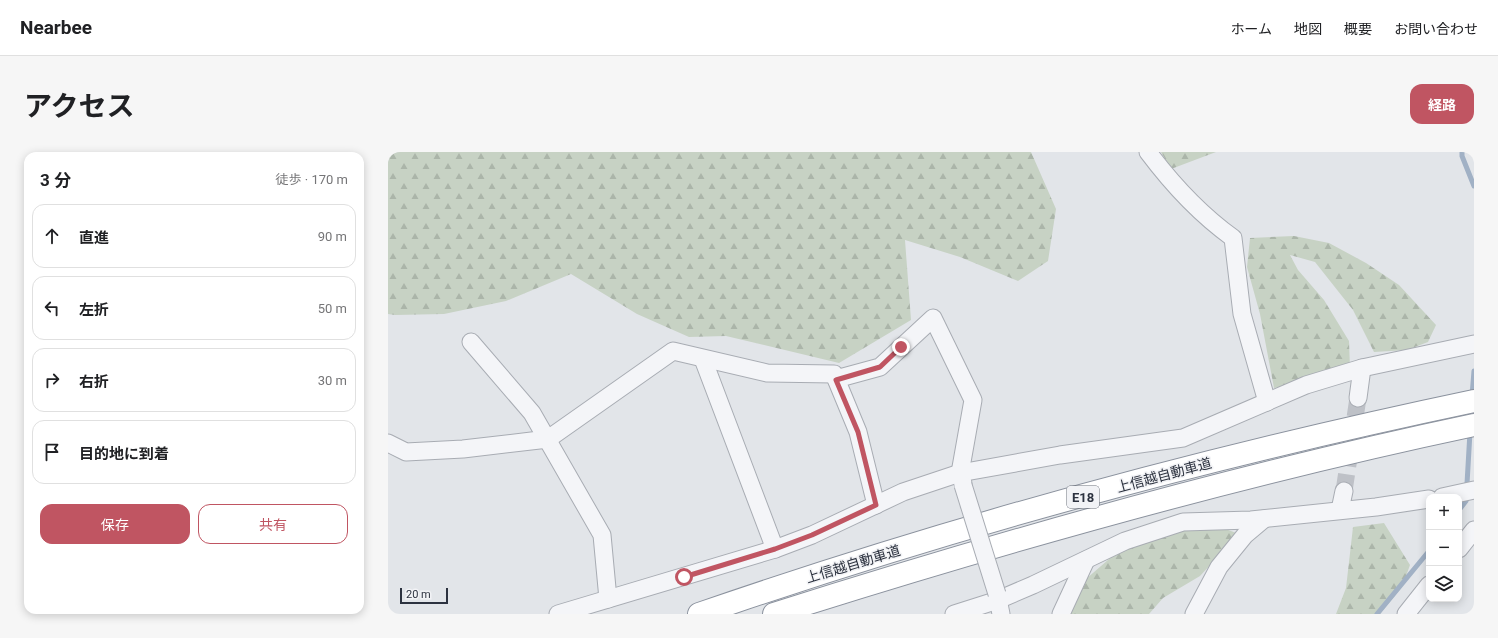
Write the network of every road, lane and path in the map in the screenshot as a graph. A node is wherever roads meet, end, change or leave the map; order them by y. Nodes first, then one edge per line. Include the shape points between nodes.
1 (1148, 152) edge
2 (471, 342) dead end
3 (1474, 344) edge
4 (703, 359) junction
5 (1362, 368) junction
6 (836, 380) junction
7 (1358, 398) tunnel mouth
8 (1474, 401) edge
9 (1267, 402) junction
10 (1474, 425) edge
11 (548, 439) junction
12 (388, 443) edge
13 (961, 479) junction
14 (1474, 490) edge
15 (1344, 491) tunnel mouth
16 (1456, 494) edge
17 (1426, 499) edge
18 (876, 505) junction
19 (1340, 510) junction
20 (1264, 519) junction
21 (1474, 530) edge
22 (1462, 545) edge
23 (775, 549) junction
24 (1086, 560) junction
25 (1426, 589) edge
26 (608, 599) junction
27 (999, 603) edge
28 (558, 614) edge
29 (699, 614) edge
30 (774, 614) edge
31 (954, 614) edge
32 (1061, 614) edge
33 (1194, 614) edge
34 (1406, 614) edge

1 - 9 street via 1196,207 1233,238 1242,314
2 - 11 street via 532,412
3 - 5 street
4 - 6 street via 767,373 834,374
4 - 11 street via 673,351
4 - 23 street
5 - 7 street
5 - 9 street via 1306,385
6 - 13 street via 880,367 933,318 973,400
6 - 18 street via 858,432
8 - 29 highway, 上信越自動車道 / E18 via 1139,481 944,536
9 - 13 street via 1183,438 1060,455
10 - 30 highway, 上信越自動車道 / E18 via 1332,456 1155,502 952,559
11 - 12 street via 463,449 406,452
11 - 26 street via 602,535
13 - 18 street via 903,492
13 - 27 street, bridge
14 - 16 street
15 - 19 street
17 - 19 street
18 - 23 street
19 - 20 street
20 - 24 street via 1183,522 1125,541
20 - 33 street via 1245,535 1219,567
21 - 22 street
23 - 26 street
24 - 27 street
24 - 32 street
25 - 34 street
26 - 28 street
27 - 31 street

